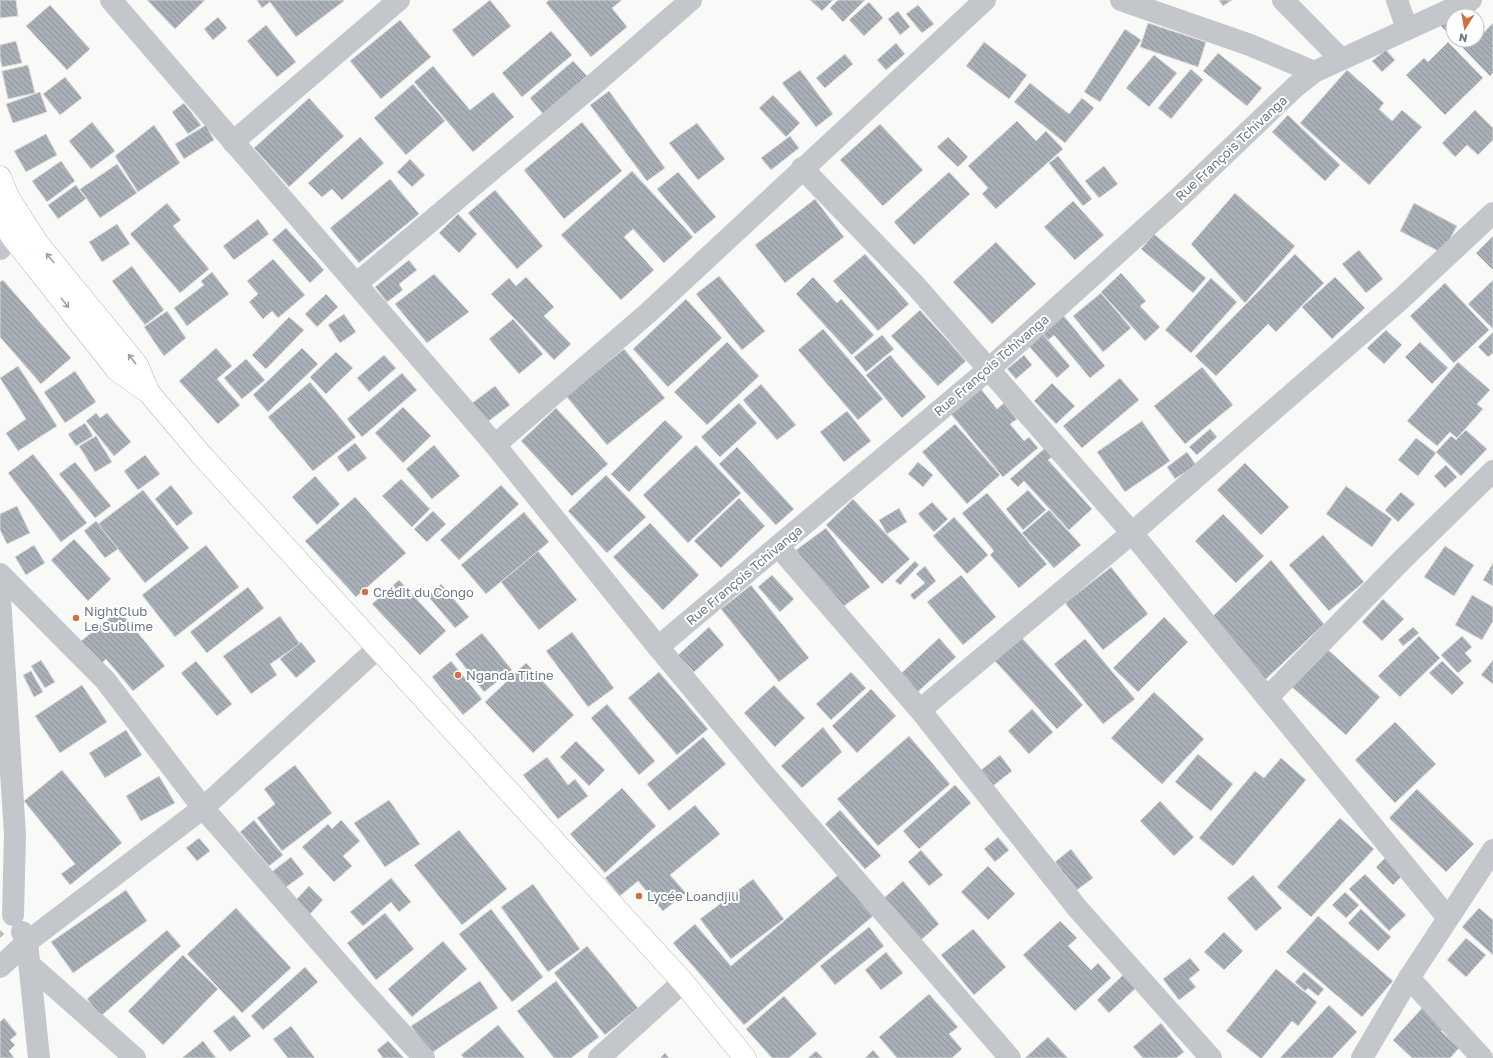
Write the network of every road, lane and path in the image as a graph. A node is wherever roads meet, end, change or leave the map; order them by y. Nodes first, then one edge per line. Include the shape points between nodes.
1 (111, 0) edge
2 (400, 0) edge
3 (691, 0) edge
4 (985, 0) edge
5 (1121, 0) edge
6 (1283, 0) edge
7 (1397, 0) edge
8 (1471, 0) edge
9 (1407, 29) junction
10 (1341, 59) junction
11 (1314, 72) junction
12 (233, 142) junction
13 (802, 168) junction
14 (0, 177) edge
15 (1493, 213) edge
16 (0, 216) edge
17 (6, 243) edge
18 (356, 284) junction
19 (989, 369) junction
20 (149, 393) junction
21 (495, 445) junction
22 (1493, 470) edge
23 (1132, 532) junction
24 (778, 546) junction
25 (0, 574) edge
26 (0, 597) edge
27 (658, 647) junction
28 (378, 648) junction
29 (1267, 698) junction
30 (920, 710) junction
31 (203, 808) junction
32 (1493, 850) edge
33 (6, 907) edge
34 (1448, 918) junction
35 (27, 942) junction
36 (30, 965) junction
37 (0, 967) edge
38 (1409, 978) junction
39 (683, 982) junction
40 (39, 1058) edge
41 (135, 1058) edge
42 (424, 1058) edge
43 (599, 1058) edge
44 (745, 1058) edge
45 (1010, 1058) edge
46 (1211, 1058) edge
47 (1362, 1058) edge
48 (1482, 1058) edge

1 - 12 street
2 - 12 street
3 - 18 street
4 - 13 street
5 - 11 street via 1250,45
6 - 10 street
7 - 9 street
8 - 9 street, Rue François Tchivanga
9 - 10 street, Rue François Tchivanga
10 - 11 street, Rue François Tchivanga
11 - 19 street, Rue François Tchivanga
12 - 18 street
13 - 19 street via 915,286
13 - 21 street via 648,313
20 -> 14 highway via 137,365 38,244 8,197
15 - 23 street via 1400,300
16 - 17 highway
17 -> 20 highway via 117,370
18 - 21 street
19 - 23 street
19 - 24 street, Rue François Tchivanga
20 - 28 highway via 204,458
21 - 27 street
22 - 29 street
23 - 29 street
23 - 30 street
24 - 27 street, Rue François Tchivanga
24 - 30 street
25 - 31 street via 105,680
26 - 33 street via 15,835
27 - 45 street via 763,773
28 - 31 street
28 - 39 highway
29 - 34 street
30 - 46 street via 1078,909
31 - 35 street
31 - 42 street
32 - 34 street
33 - 35 street
34 - 38 street
35 - 36 street
35 - 37 street
36 - 40 street
36 - 41 street
38 - 47 street
38 - 48 street
39 - 43 street
39 - 44 highway

